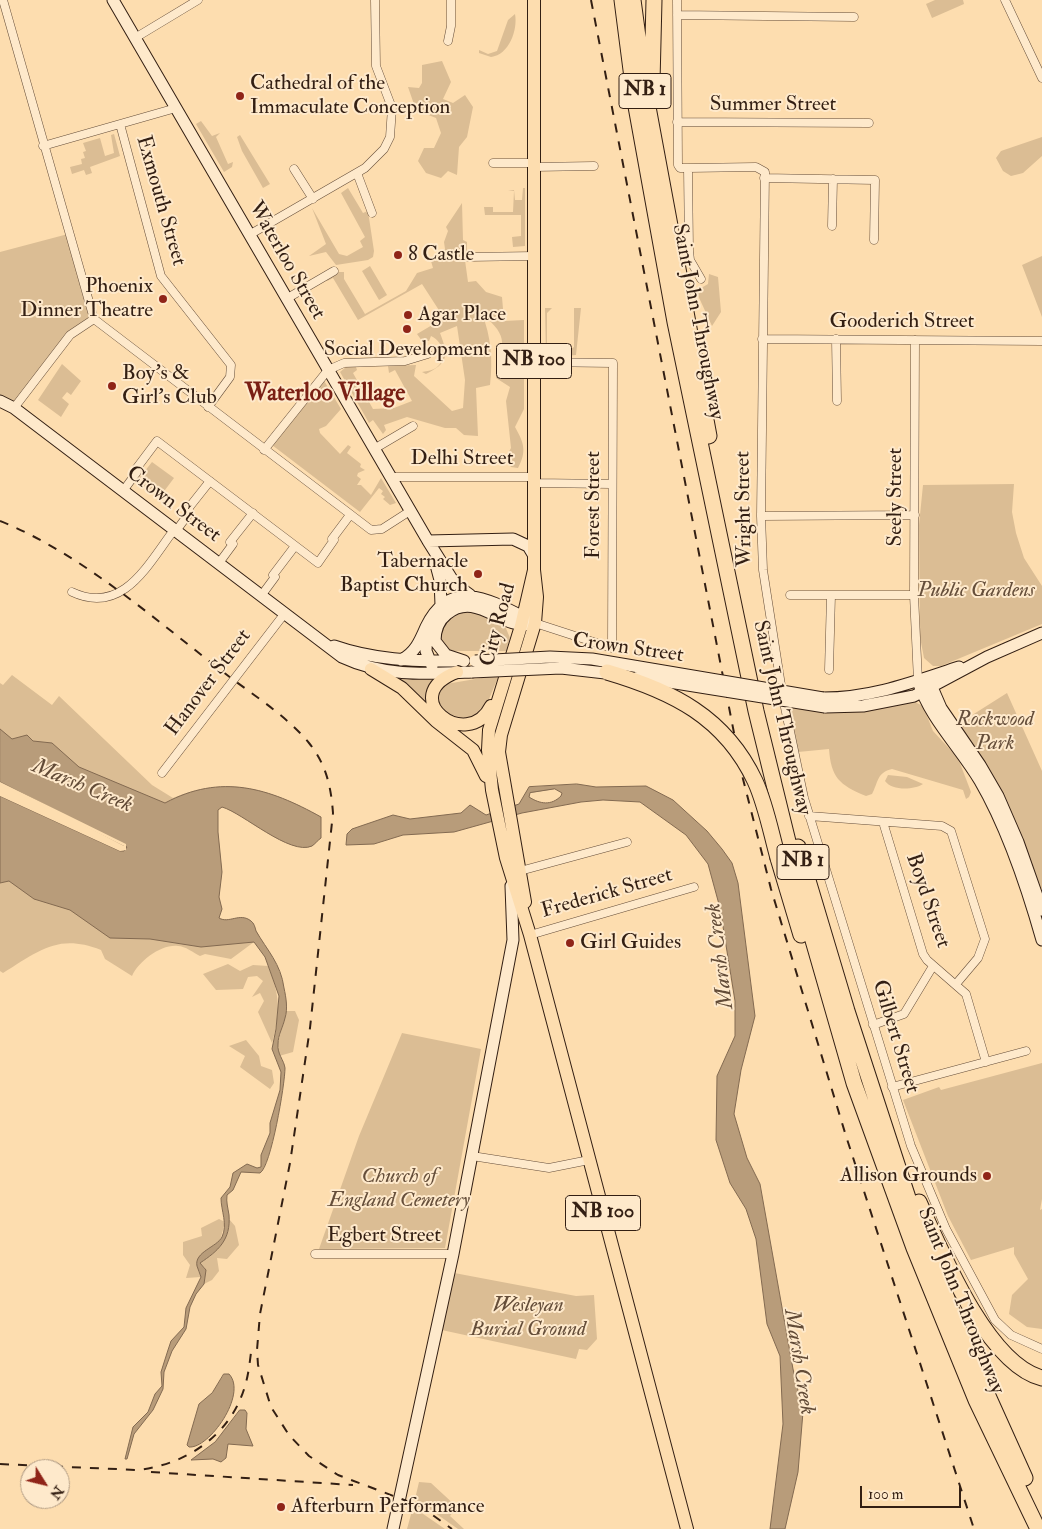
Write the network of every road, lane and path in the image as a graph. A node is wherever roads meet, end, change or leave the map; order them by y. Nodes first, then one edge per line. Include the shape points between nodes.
1 (2, 0) edge
2 (113, 0) edge
3 (198, 0) edge
4 (451, 0) edge
5 (534, 0) edge
6 (621, 0) edge
7 (633, 0) edge
8 (654, 0) edge
9 (677, 0) edge
10 (1005, 0) edge
11 (374, 1) edge
12 (677, 15) junction
13 (854, 17) dead end
14 (135, 38) junction
15 (448, 41) dead end
16 (1042, 78) edge
17 (176, 108) junction
18 (677, 122) junction
19 (869, 123) dead end
20 (120, 124) junction
21 (43, 146) junction
22 (493, 163) dead end
23 (534, 165) junction
24 (594, 166) dead end
25 (682, 167) junction
26 (294, 169) dead end
27 (356, 173) junction
28 (764, 178) junction
29 (833, 179) junction
30 (661, 181) junction
31 (312, 199) junction
32 (372, 213) dead end
33 (832, 226) dead end
34 (249, 235) junction
35 (874, 240) dead end
36 (534, 256) junction
37 (468, 257) dead end
38 (334, 271) dead end
39 (701, 279) dead end
40 (286, 299) junction
41 (94, 319) junction
42 (762, 339) junction
43 (836, 339) junction
44 (915, 340) junction
45 (1042, 340) edge
46 (428, 354) dead end
47 (534, 362) junction
48 (328, 370) junction
49 (0, 401) edge
50 (837, 401) dead end
51 (208, 407) junction
52 (14, 408) junction
53 (413, 426) dead end
54 (374, 449) junction
55 (264, 450) junction
56 (390, 477) junction
57 (535, 480) junction
58 (210, 481) junction
59 (611, 484) junction
60 (123, 491) junction
61 (410, 511) junction
62 (252, 513) junction
63 (350, 515) junction
64 (915, 515) junction
65 (761, 516) junction
66 (175, 530) junction
67 (428, 540) junction
68 (295, 546) junction
69 (534, 556) junction
70 (219, 563) junction
71 (534, 570) junction
72 (72, 592) dead end
73 (470, 595) junction
74 (790, 595) dead end
75 (831, 595) junction
76 (914, 595) junction
77 (261, 596) junction
78 (441, 605) junction
79 (285, 613) junction
80 (522, 621) junction
81 (535, 623) junction
82 (428, 624) junction
83 (1042, 633) edge
84 (321, 641) junction
85 (401, 660) junction
86 (429, 661) junction
87 (467, 666) junction
88 (371, 669) junction
89 (829, 670) dead end
90 (607, 672) junction
91 (436, 673) junction
92 (504, 682) junction
93 (925, 685) junction
94 (783, 698) joint
95 (824, 702) junction
96 (504, 724) junction
97 (442, 727) junction
98 (489, 730) junction
99 (162, 773) dead end
100 (498, 797) junction
101 (809, 816) junction
102 (883, 822) junction
103 (627, 842) dead end
104 (515, 875) junction
105 (694, 888) dead end
106 (1042, 910) edge
107 (530, 935) junction
108 (513, 940) junction
109 (1042, 940) edge
110 (933, 966) junction
111 (956, 984) junction
112 (873, 1025) junction
113 (1026, 1051) dead end
114 (986, 1062) junction
115 (854, 1083) junction
116 (892, 1087) junction
117 (882, 1115) junction
118 (472, 1156) junction
119 (589, 1160) junction
120 (315, 1254) dead end
121 (453, 1254) junction
122 (1042, 1349) edge
123 (1042, 1378) edge
124 (976, 1400) junction
125 (1042, 1514) edge
126 (392, 1529) edge
127 (687, 1529) edge
128 (1029, 1529) edge
129 (1038, 1529) edge

1 - 21 street
2 - 14 main road, Waterloo Street
3 - 14 street
4 - 15 street
5 - 23 main road, NB 100
6 - 115 highway, Saint John Throughway / NB 1 via 634,101 663,264 758,720 789,851
7 - 30 highway, Saint John Throughway / NB 1
8 - 30 highway via 652,79
9 - 12 street
10 - 16 street
11 - 27 street via 376,66 388,94 393,122 384,149
12 - 13 street
12 - 18 street
14 - 17 main road, Waterloo Street
17 - 20 street
17 - 34 main road, Waterloo Street
18 - 19 street, Summer Street
18 - 25 street
20 - 21 street
20 - 51 street, Exmouth Street via 161,276 231,365 230,377
21 - 41 street
22 - 23 street
23 - 24 street
23 - 36 main road, NB 100
25 - 28 street, Wright Street via 756,167 765,172
25 - 39 street via 690,260
26 - 31 street
27 - 31 street
27 - 32 street
28 - 29 street
28 - 42 street, Wright Street
29 - 33 street
29 - 35 street via 875,180
30 - 117 highway, Saint John Throughway / NB 1 via 709,437 781,777 798,847 847,1011
31 - 34 street
34 - 40 main road, Waterloo Street
36 - 37 street
36 - 47 main road, NB 100
38 - 40 street
40 - 48 main road, Waterloo Street
41 - 51 street
41 - 52 street via 70,335
42 - 43 street, Gooderich Street
42 - 65 street, Wright Street
43 - 44 street, Gooderich Street
43 - 50 street
44 - 45 street, Gooderich Street
44 - 64 street, Seely Street
46 - 48 street via 405,361 344,363
47 - 57 main road, NB 100
47 - 59 street, Forest Street via 613,363
48 - 54 main road, Waterloo Street
48 - 55 street
49 - 52 main road, Crown Street
51 - 55 street
52 - 60 main road, Crown Street
53 - 54 street
54 - 56 main road, Waterloo Street
55 - 63 street
56 - 57 street, Delhi Street
56 - 61 main road, Waterloo Street
57 - 59 street, Delhi Street
57 - 69 main road, NB 100
58 - 60 street via 157,440
58 - 62 street
58 - 66 street
59 - 81 street, Forest Street via 612,648
60 - 66 main road, Crown Street
61 - 63 street via 376,531
61 - 67 main road, Waterloo Street
62 - 68 street
62 - 70 street
63 - 68 street via 318,563
64 - 65 street
64 - 76 street, Seely Street
65 - 94 street, Wright Street via 762,565
66 - 70 main road, Crown Street
66 - 72 street via 133,584 119,594 94,599
67 - 69 main road via 514,539 528,546
67 - 73 main road via 455,584
67 - 78 main road via 439,574
68 - 77 street
69 - 71 main road, NB 100
70 - 77 main road, Crown Street
71 - 80 main road, City Road / NB 100
71 - 81 main road, City Road / NB 100
73 - 78 main road via 457,596
73 - 80 main road
74 - 75 street
75 - 76 street
75 - 89 street
76 - 93 street, Seely Street via 916,654
77 - 79 main road, Crown Street
78 - 82 main road
79 - 84 main road, Crown Street
79 - 99 street, Hanover Street
80 - 81 main road
80 - 87 main road via 475,606 449,612 438,626 435,641 446,655
80 - 92 main road, City Road / NB 100
81 - 96 main road, City Road / NB 100
82 - 85 main road via 415,650
82 - 86 main road via 426,651
83 - 93 main road, Crown Street
84 - 85 main road, Crown Street via 361,654
84 - 88 main road, Crown Street via 342,657
85 - 86 main road, Crown Street
86 - 87 main road, Crown Street
86 - 91 main road
87 - 90 main road, Crown Street, bridge
87 - 91 main road, Crown Street
87 - 92 main road via 440,680 432,690 436,711 457,724 479,722 489,711
87 - 95 main road, Crown Street, bridge via 550,658 592,659
88 - 91 main road, Crown Street via 391,673
88 - 97 main road via 402,688
90 - 95 main road, Crown Street, bridge
90 - 115 highway, bridge via 646,684 695,710 723,733 743,758 756,782 820,997
92 - 98 main road, City Road / NB 100
93 - 95 main road, Crown Street
93 - 106 main road, Seely Street via 996,791
93 - 109 main road, Seely Street via 985,792 1022,879
94 - 101 street, Gilbert Street
96 - 98 main road
96 - 100 main road, City Road / NB 100 via 499,752
97 - 98 main road via 462,733
97 - 100 main road via 477,756
98 - 100 main road, City Road / NB 100 via 488,750
100 - 104 main road, NB 100
101 - 102 street
101 - 112 street, Gilbert Street
102 - 110 street, Boyd Street via 923,954
102 - 111 street via 942,826 954,836 985,939 978,958
103 - 104 street
104 - 107 main road, NB 100
104 - 108 main road
105 - 107 street, Frederick Street
107 - 108 main road
107 - 119 main road, NB 100
108 - 118 main road
110 - 111 street, Boyd Street
110 - 112 street via 904,1014
111 - 114 street, Boyd Street via 967,998
112 - 116 street, Gilbert Street
113 - 114 street
114 - 116 street
115 - 124 highway, Saint John Throughway / NB 1 via 914,1248
116 - 122 street, Gilbert Street via 910,1146 932,1199 988,1309 1011,1335
117 - 123 highway via 934,1236 984,1327 1010,1360
117 - 125 highway, Saint John Throughway / NB 1 via 932,1261 987,1396
118 - 119 street via 549,1168
118 - 121 main road
119 - 127 main road, NB 100
120 - 121 street, Egbert Street
121 - 126 main road
124 - 128 highway
124 - 129 highway, Saint John Throughway / NB 1

